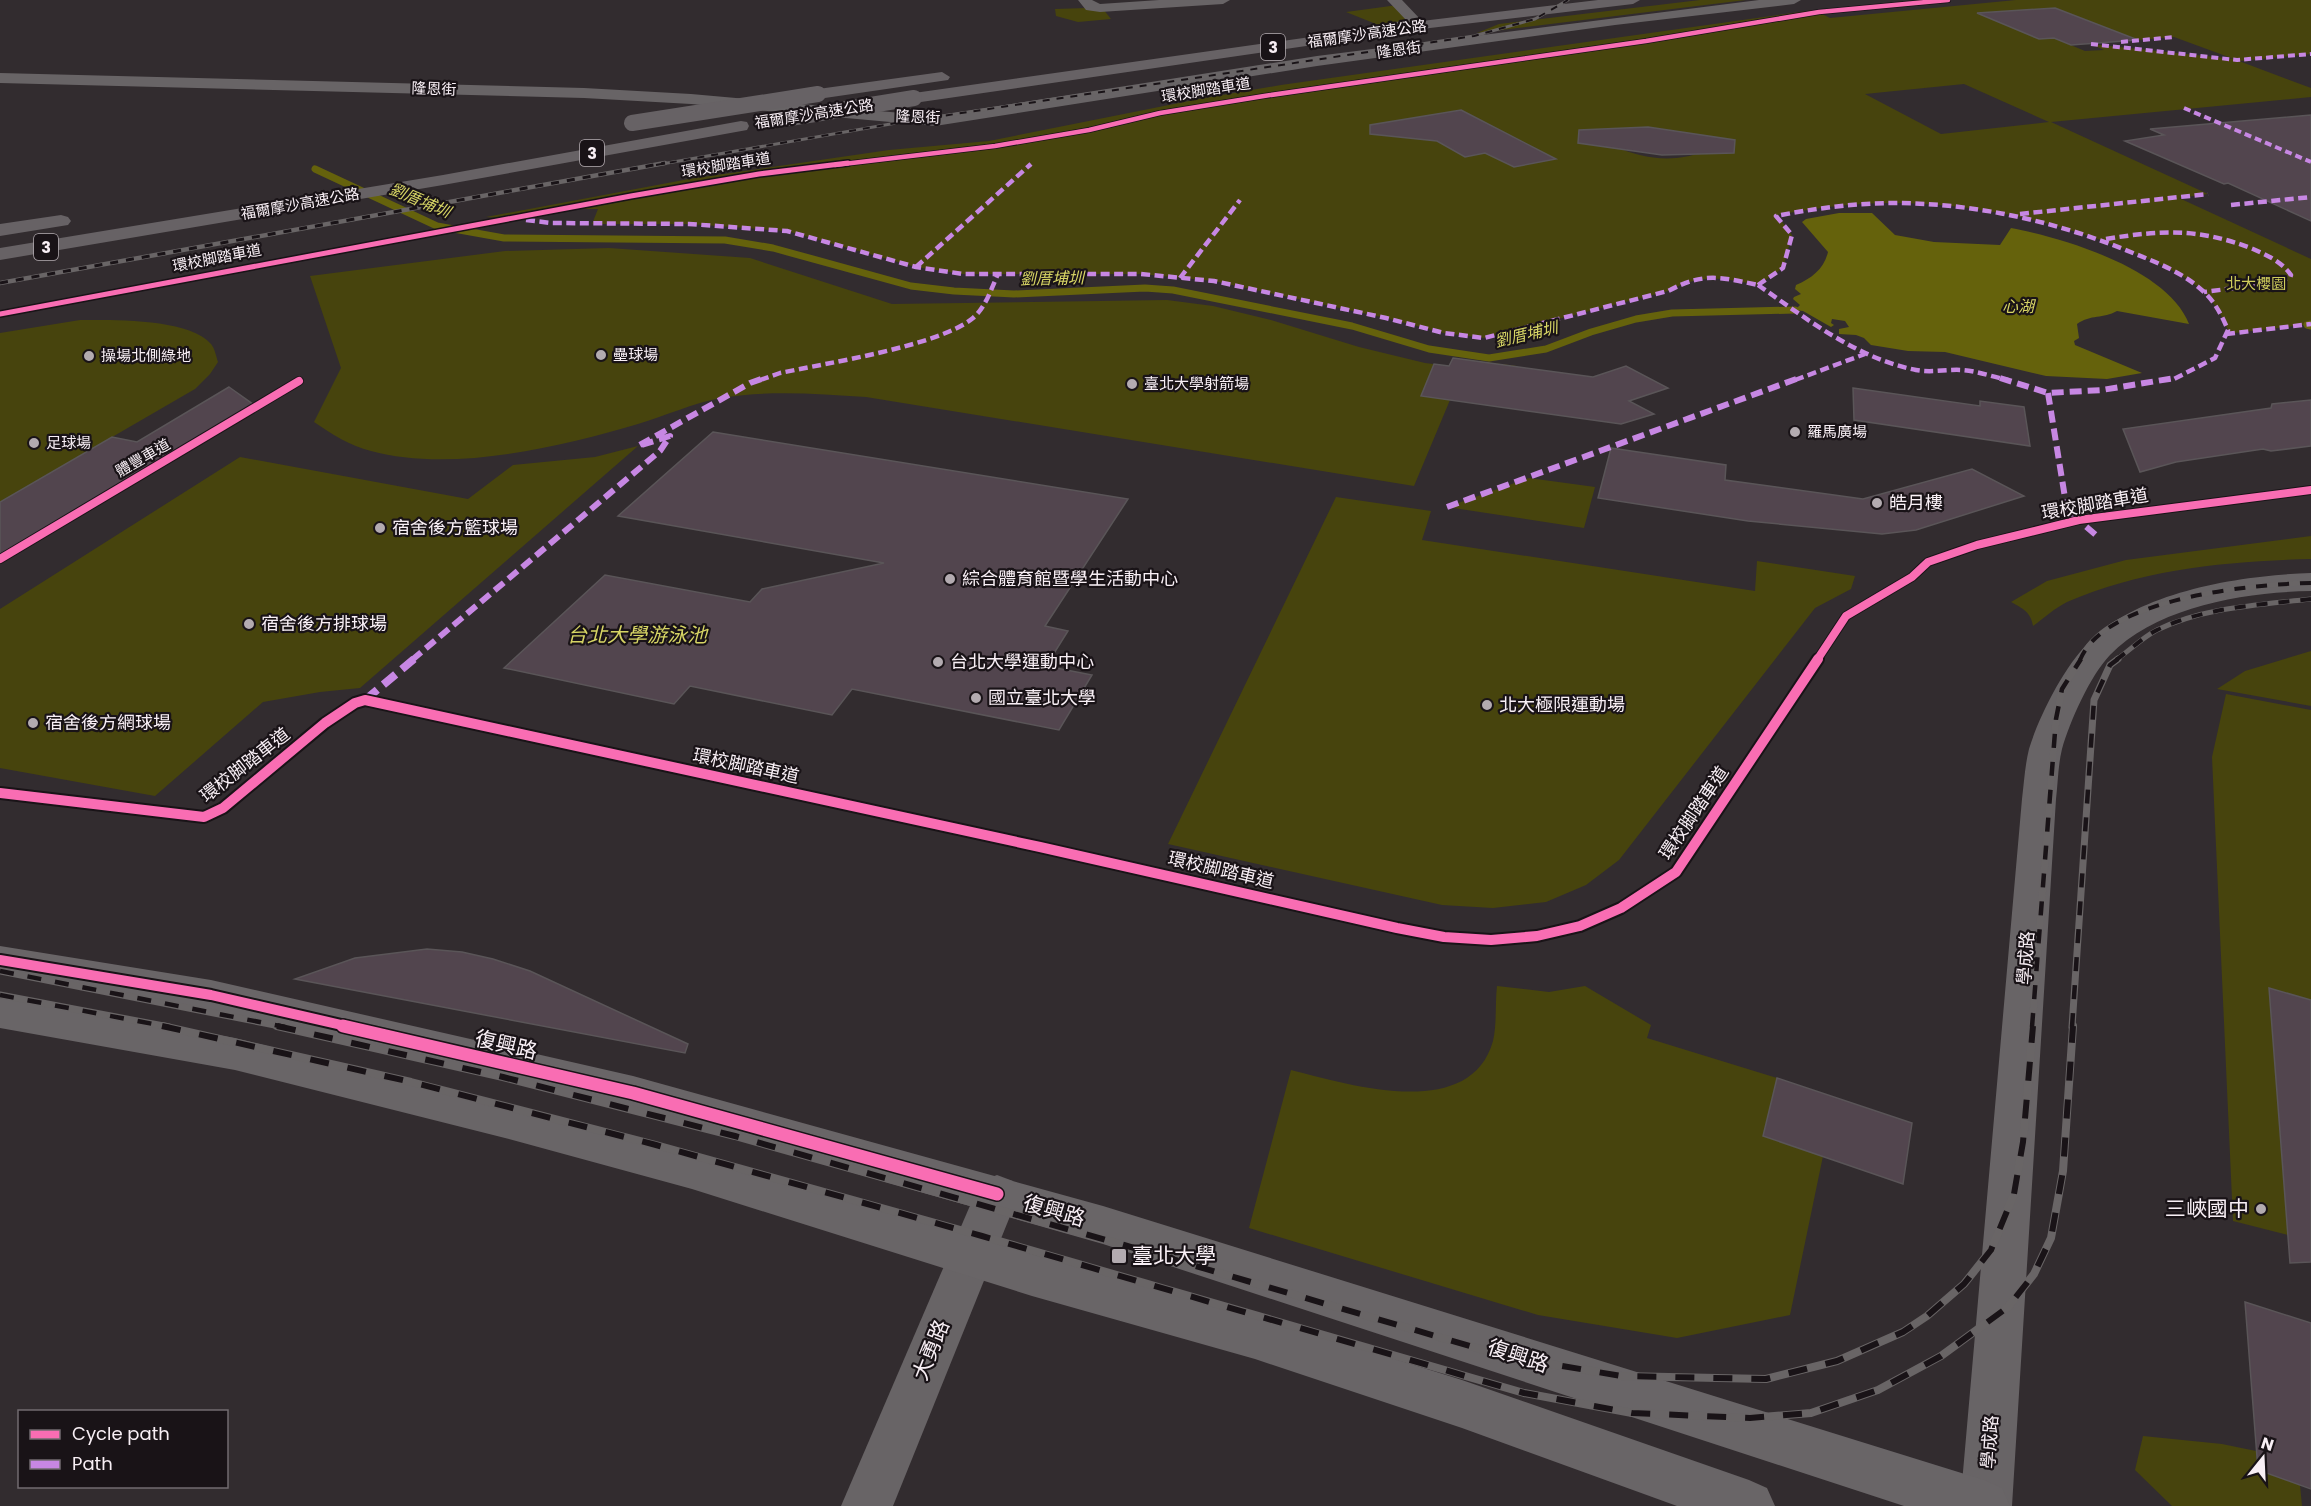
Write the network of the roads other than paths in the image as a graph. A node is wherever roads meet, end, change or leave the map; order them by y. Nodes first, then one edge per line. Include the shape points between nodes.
1 (1085, 0) edge
2 (1214, 0) edge
3 (1223, 0) edge
4 (1394, 0) edge
5 (1533, 0) edge
6 (1633, 0) edge
7 (1794, 0) edge
8 (1408, 15) junction
9 (1392, 30) junction
10 (1181, 44) dead end
11 (1432, 46) junction
12 (958, 75) dead end
13 (0, 78) edge
14 (626, 124) dead end
15 (77, 219) dead end
16 (0, 230) edge
17 (92, 240) junction
18 (0, 254) edge
19 (0, 260) edge
20 (2311, 582) edge
21 (0, 960) edge
22 (0, 1013) edge
23 (997, 1194) junction
24 (970, 1255) junction
25 (867, 1506) edge
26 (1749, 1506) edge
27 (1985, 1506) edge

1 - 2 street via 1090,7 1100,8
2 - 3 street
4 - 8 street
5 - 8 highway, 福爾摩沙高速公路 / 3
6 - 9 highway, 福爾摩沙高速公路 / 3
7 - 11 street, 隆恩街
8 - 9 street via 1416,23 1386,28
8 - 10 highway, 福爾摩沙高速公路 / 3
9 - 11 street
9 - 17 highway, 福爾摩沙高速公路 / 3, bridge via 914,98
11 - 13 street, 隆恩街 via 935,120 584,93
12 - 14 highway, 福爾摩沙高速公路, bridge
15 - 16 highway, 3
17 - 18 highway, 福爾摩沙高速公路 / 3
17 - 19 highway
20 - 27 street, 學成路 via 2223,590 2127,627 2100,649 2087,668 2046,750 2038,800
21 - 23 main road, 復興路 via 211,995 633,1093
22 - 24 main road via 235,1054 505,1121 692,1171
23 - 24 street, 大勇路
23 - 27 main road, 復興路
24 - 25 street, 大勇路
24 - 26 main road via 1255,1337 1462,1404

